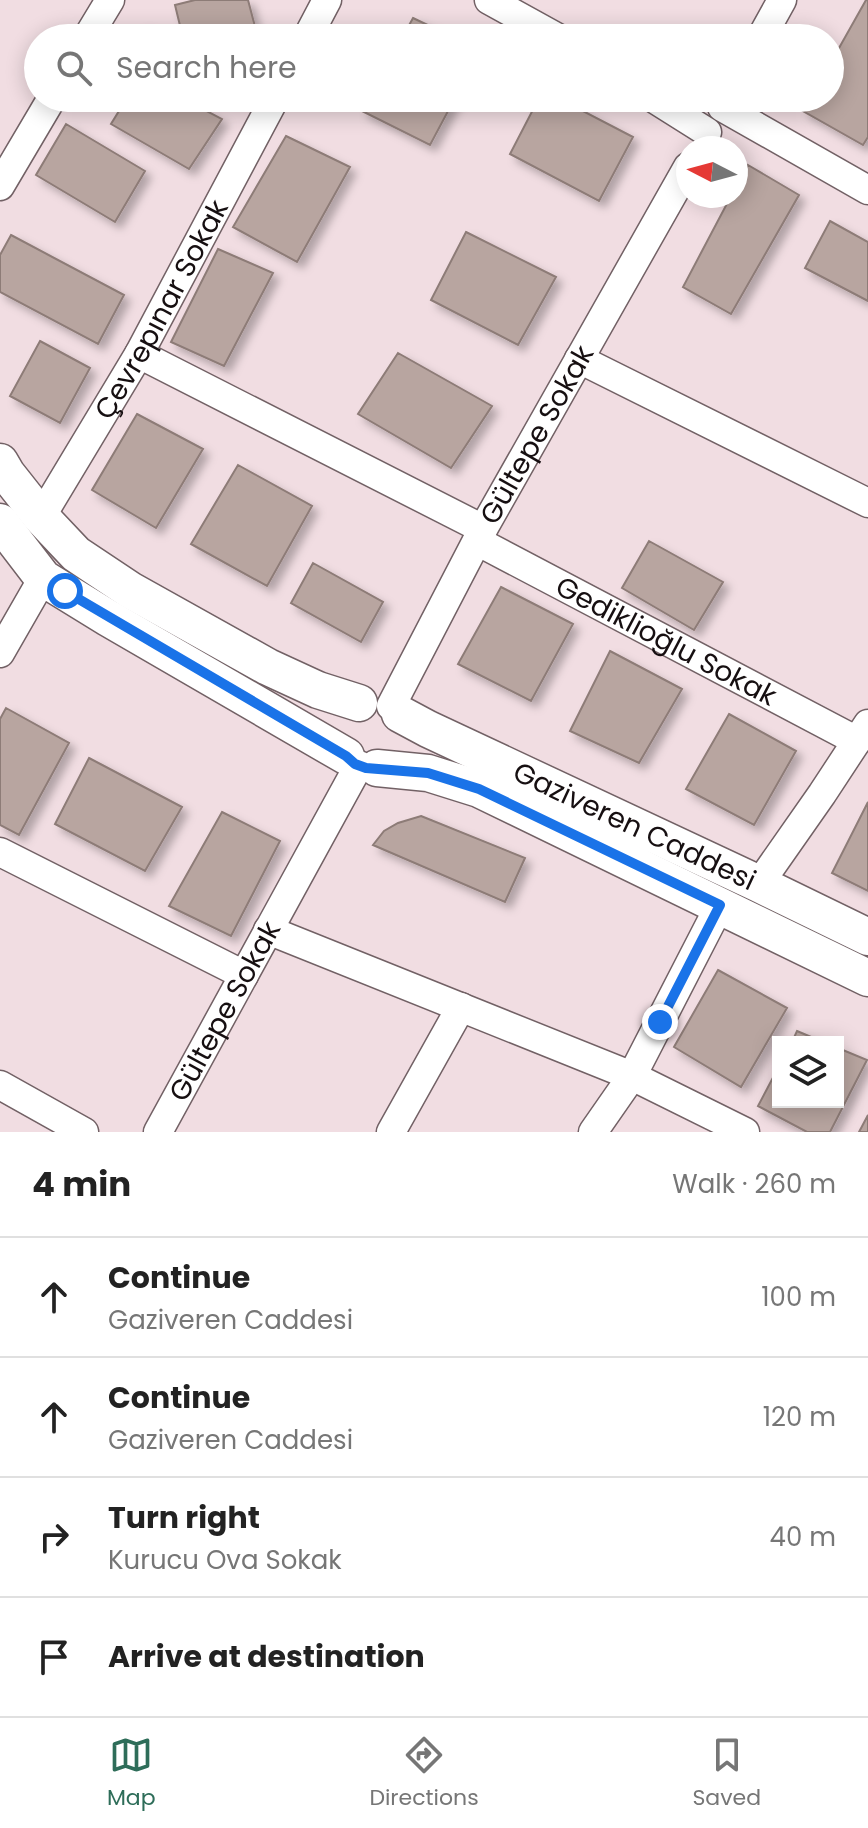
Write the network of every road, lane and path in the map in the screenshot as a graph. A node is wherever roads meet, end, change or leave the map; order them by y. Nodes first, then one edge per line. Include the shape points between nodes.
1 (110, 0) edge
2 (327, 0) edge
3 (489, 0) edge
4 (782, 0) edge
5 (530, 9) edge
6 (95, 24) edge
7 (314, 24) edge
8 (544, 24) edge
9 (769, 24) edge
10 (44, 112) edge
11 (268, 112) edge
12 (670, 112) edge
13 (718, 112) edge
14 (740, 112) edge
15 (698, 136) edge
16 (705, 136) edge
17 (0, 186) edge
18 (676, 188) edge
19 (868, 190) edge
20 (139, 354) junction
21 (579, 359) junction
22 (0, 462) edge
23 (868, 503) edge
24 (41, 517) junction
25 (0, 522) edge
26 (480, 535) junction
27 (43, 578) junction
28 (0, 653) edge
29 (383, 707) junction
30 (862, 733) edge
31 (361, 763) junction
32 (0, 852) edge
33 (759, 884) junction
34 (720, 905) junction
35 (268, 930) junction
36 (868, 937) edge
37 (244, 975) junction
38 (868, 978) edge
39 (461, 1007) junction
40 (632, 1076) junction
41 (0, 1085) edge
42 (84, 1132) edge
43 (158, 1132) edge
44 (391, 1132) edge
45 (593, 1132) edge
46 (745, 1132) edge

1 - 6 street
2 - 7 street
3 - 5 street
4 - 9 street
5 - 8 street
10 - 17 street
11 - 20 street, Çevrepınar Sokak
12 - 15 street
13 - 16 street
14 - 19 street
18 - 21 street, Gültepe Sokak
20 - 24 street, Çevrepınar Sokak
20 - 26 street, Gediklioğlu Sokak
21 - 23 street
21 - 26 street, Gültepe Sokak
22 - 24 main road, Gaziveren Caddesi
24 - 29 main road, Gaziveren Caddesi via 76,554 130,590 268,667 318,690
25 - 27 main road, Gaziveren Caddesi
26 - 29 street, Gültepe Sokak
26 - 30 street, Gediklioğlu Sokak
27 - 28 street
27 - 31 main road, Gaziveren Caddesi
29 - 31 main road via 350,708 339,725 341,746
29 - 31 main road via 405,724 404,747 389,764
29 - 33 main road, Gaziveren Caddesi
30 - 33 street
31 - 34 main road, Gaziveren Caddesi via 428,773 479,789
31 - 35 street, Gültepe Sokak
32 - 37 street
33 - 36 main road, Gaziveren Caddesi
34 - 38 main road, Gaziveren Caddesi
34 - 40 street
35 - 37 street, Gültepe Sokak
35 - 39 street
37 - 43 street, Gültepe Sokak
39 - 40 street
39 - 44 street
40 - 45 street
40 - 46 street
41 - 42 street

